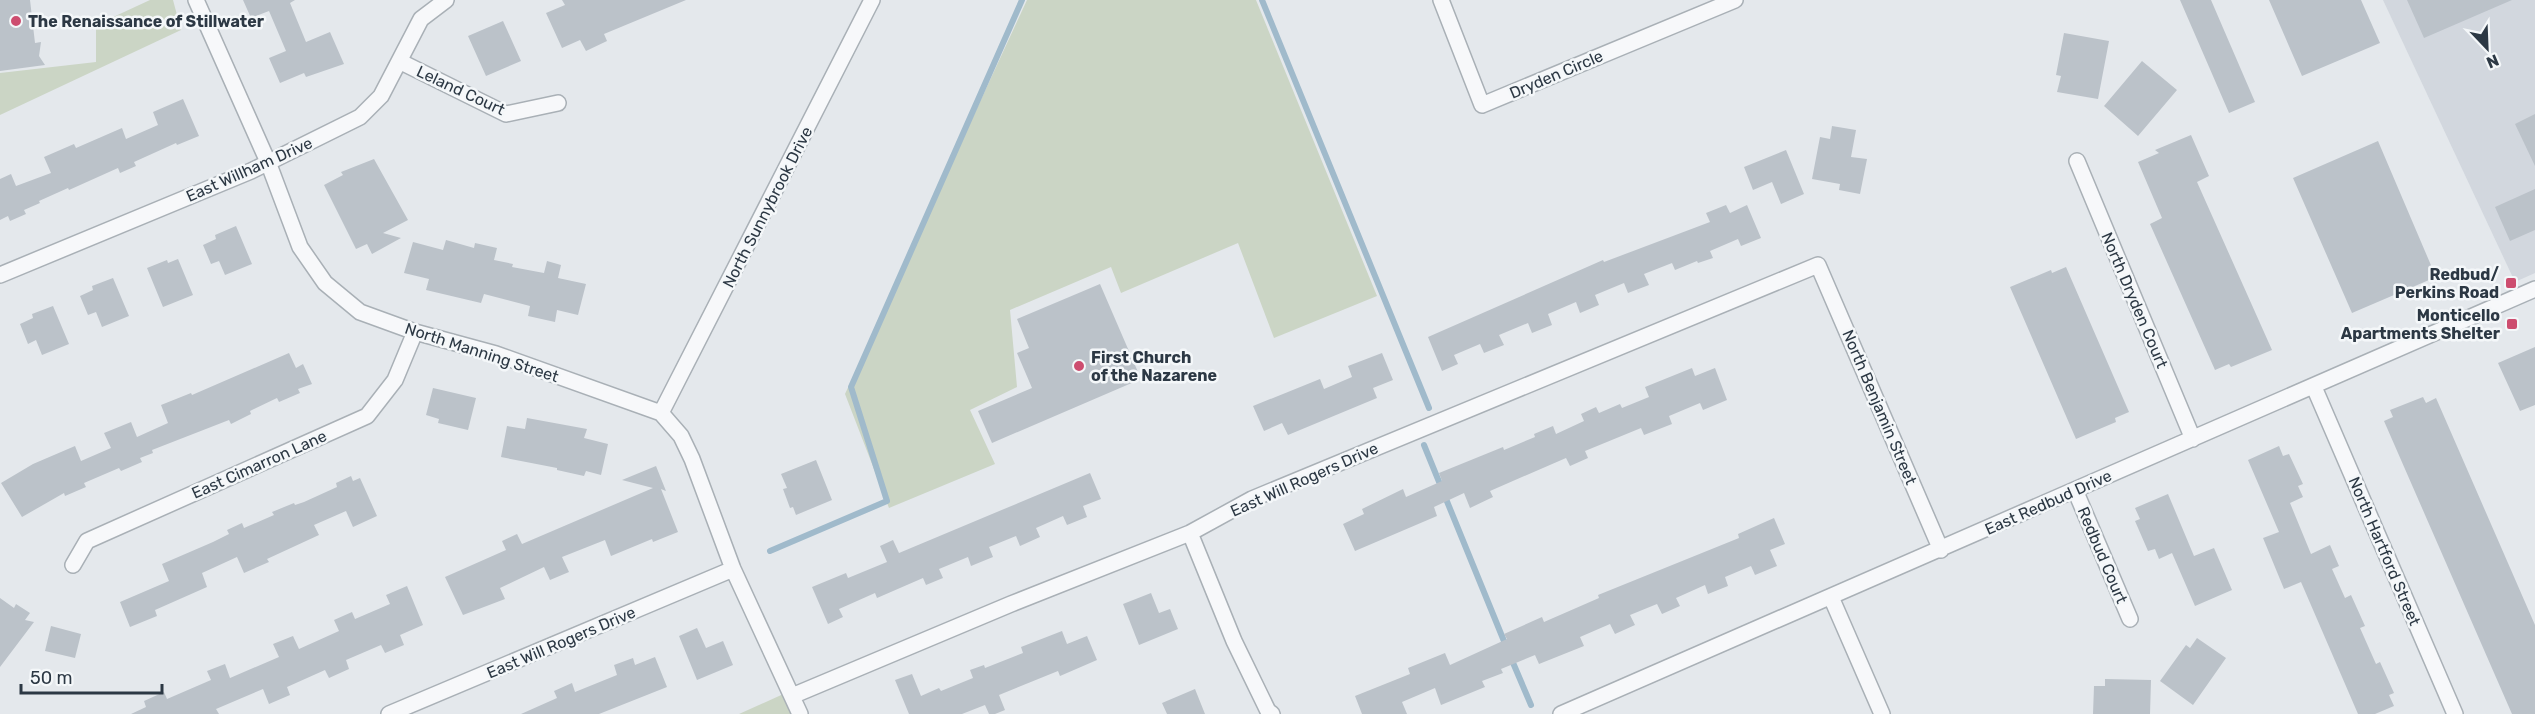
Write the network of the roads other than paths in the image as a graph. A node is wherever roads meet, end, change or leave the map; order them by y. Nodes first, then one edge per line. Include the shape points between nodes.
1 (196, 0) edge
2 (446, 0) edge
3 (872, 0) edge
4 (1441, 0) edge
5 (1735, 0) edge
6 (400, 62) junction
7 (558, 103) dead end
8 (268, 162) junction
9 (2077, 162) dead end
10 (1818, 265) joint
11 (0, 275) edge
12 (2535, 289) edge
13 (415, 332) junction
14 (2314, 387) junction
15 (661, 413) junction
16 (2193, 439) junction
17 (2075, 490) junction
18 (1190, 533) junction
19 (1941, 550) junction
20 (73, 565) dead end
21 (733, 569) junction
22 (1831, 597) junction
23 (2130, 619) dead end
24 (792, 696) junction
25 (1565, 713) edge
26 (389, 714) edge
27 (801, 714) edge
28 (1272, 714) edge
29 (1882, 714) edge
30 (2455, 714) edge

1 - 8 street, North Manning Street
2 - 6 street, East Willham Drive via 421,19
3 - 15 street, North Sunnybrook Drive
4 - 5 street, Dryden Circle via 1482,105
6 - 7 street, Leland Court via 506,114
6 - 8 street, East Willham Drive via 381,96 360,117
8 - 11 street, East Willham Drive
8 - 13 street, North Manning Street via 300,247 325,283 360,312
9 - 16 street, North Dryden Court
10 - 18 street, East Will Rogers Drive via 1252,499
10 - 19 street, North Benjamin Street
12 - 14 street, East Redbud Drive
13 - 15 street, North Manning Street via 496,354
13 - 20 street, East Cimarron Lane via 395,380 367,416 87,541
14 - 16 street, East Redbud Drive
14 - 30 street, North Hartford Street
15 - 21 street, North Manning Street via 681,436 692,459
16 - 17 street, East Redbud Drive
17 - 19 street, East Redbud Drive
17 - 23 street, Redbud Court
18 - 24 street, East Will Rogers Drive
18 - 28 street via 1234,640
19 - 22 street, East Redbud Drive
21 - 24 street, North Manning Street
21 - 26 street, East Will Rogers Drive
22 - 25 street, East Redbud Drive
22 - 29 street
24 - 27 street, North Manning Street

